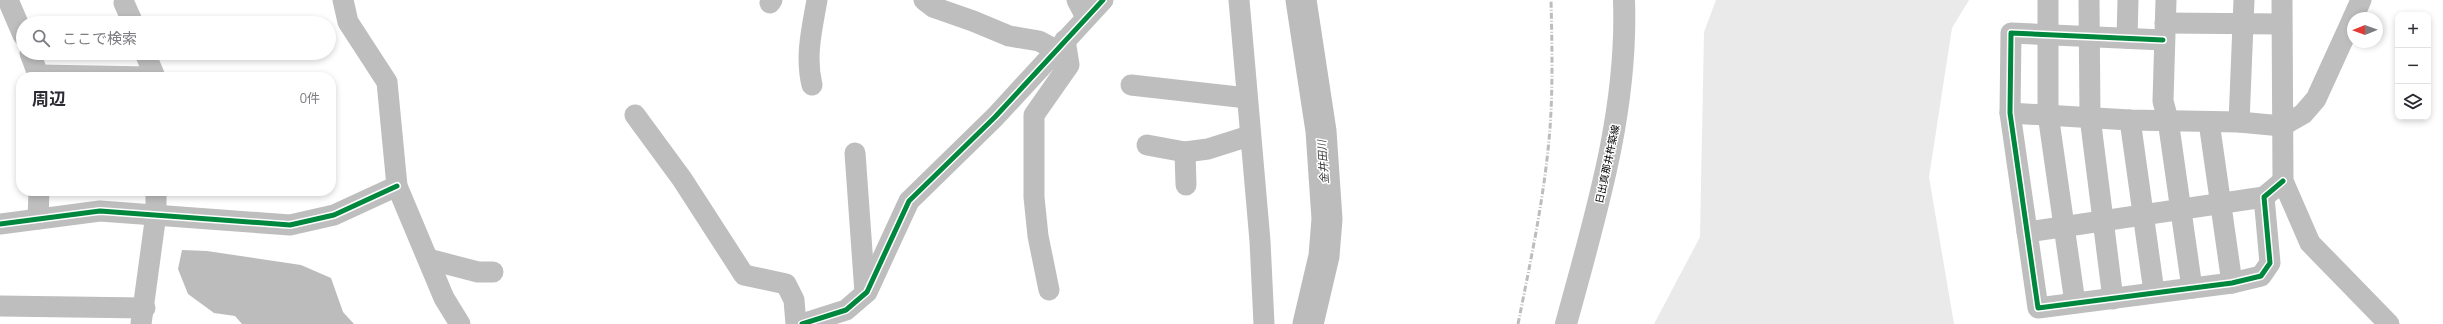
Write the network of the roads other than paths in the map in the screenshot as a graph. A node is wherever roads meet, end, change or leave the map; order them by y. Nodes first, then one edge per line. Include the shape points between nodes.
1 (8, 0) edge
2 (343, 0) edge
3 (817, 0) edge
4 (924, 0) edge
5 (1103, 0) edge
6 (1239, 0) edge
7 (1624, 0) edge
8 (2048, 0) edge
9 (2089, 0) edge
10 (2128, 0) edge
11 (2166, 0) edge
12 (2244, 0) edge
13 (2282, 0) edge
14 (2361, 0) edge
15 (124, 3) dead end
16 (1082, 9) edge
17 (2356, 12) edge
18 (130, 16) edge
19 (16, 19) edge
20 (2244, 24) junction
21 (2282, 24) junction
22 (2164, 31) junction
23 (2347, 31) edge
24 (2046, 33) junction
25 (2087, 35) junction
26 (2127, 38) junction
27 (1061, 45) junction
28 (33, 60) edge
29 (148, 60) edge
30 (37, 72) edge
31 (153, 72) edge
32 (812, 85) dead end
33 (1131, 85) dead end
34 (1247, 98) junction
35 (2010, 113) junction
36 (2048, 114) junction
37 (635, 115) dead end
38 (2090, 117) junction
39 (2130, 120) junction
40 (2168, 120) junction
41 (2209, 122) junction
42 (2239, 122) junction
43 (2282, 126) junction
44 (1250, 136) junction
45 (1147, 146) dead end
46 (1185, 152) junction
47 (855, 153) dead end
48 (2283, 182) junction
49 (1186, 185) dead end
50 (397, 186) junction
51 (39, 196) edge
52 (156, 196) edge
53 (2264, 197) junction
54 (2220, 203) junction
55 (2181, 210) junction
56 (156, 214) junction
57 (2142, 216) junction
58 (38, 219) junction
59 (2103, 220) junction
60 (0, 224) edge
61 (2065, 226) junction
62 (2027, 232) junction
63 (428, 259) junction
64 (493, 272) dead end
65 (2232, 283) junction
66 (2192, 288) junction
67 (1049, 290) dead end
68 (2154, 292) junction
69 (865, 294) junction
70 (2113, 299) junction
71 (2075, 303) junction
72 (0, 306) edge
73 (143, 316) edge
74 (460, 324) edge
75 (796, 324) edge
76 (802, 324) edge
77 (1264, 324) edge
78 (1566, 324) edge
79 (2388, 324) edge

1 - 19 street
2 - 50 street via 348,22 387,82
3 - 32 street via 808,50 808,69
4 - 27 street via 933,7 1008,36
5 - 16 street
6 - 34 street
7 - 78 main road, 日出真那井杵築線 via 1619,103 1606,176
8 - 24 street
9 - 25 street
10 - 26 street
11 - 22 street
12 - 20 street
13 - 21 street
14 - 17 street
15 - 18 street
16 - 27 street
20 - 21 street
20 - 22 street
20 - 42 street
21 - 43 street
22 - 26 street
22 - 40 street via 2163,101
23 - 43 street via 2316,99 2303,114
24 - 25 street
24 - 35 street via 2011,33
24 - 36 street
25 - 26 street
25 - 38 street
27 - 67 street via 1069,65 1034,115 1034,197 1038,236
27 - 69 street via 996,117 909,201
28 - 30 street
29 - 31 street
33 - 34 street
34 - 44 street
35 - 36 street
35 - 62 street
36 - 38 street
36 - 61 street
37 - 75 street via 682,179 744,275 786,284 794,300
38 - 39 street
38 - 59 street
39 - 40 street
39 - 57 street
40 - 41 street
40 - 55 street
41 - 42 street
41 - 54 street
42 - 43 street
43 - 48 street
44 - 46 street via 1208,149
44 - 77 street via 1260,241
45 - 46 street
46 - 49 street
47 - 69 street
48 - 53 street
48 - 79 street via 2310,243
50 - 56 street via 334,214 290,225
50 - 63 street
51 - 58 street
52 - 56 street
53 - 54 street
53 - 65 street via 2270,263 2261,276
54 - 55 street
54 - 65 street
55 - 57 street
55 - 66 street
56 - 58 street via 100,211
56 - 73 street
57 - 59 street
57 - 68 street
58 - 60 street
59 - 61 street
59 - 70 street
61 - 62 street
61 - 71 street
62 - 71 street via 2038,308
63 - 64 street via 478,272
63 - 74 street via 444,298
65 - 66 street
66 - 68 street
68 - 70 street
69 - 76 street via 846,310
70 - 71 street
72 - 73 street

